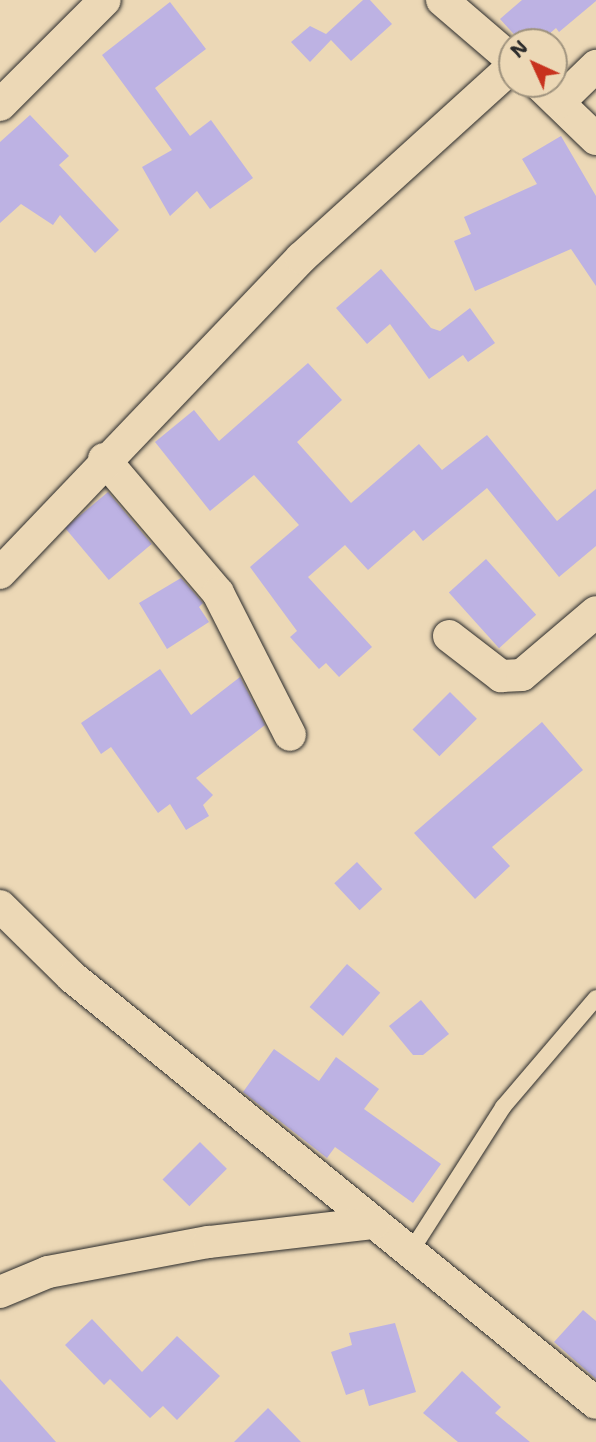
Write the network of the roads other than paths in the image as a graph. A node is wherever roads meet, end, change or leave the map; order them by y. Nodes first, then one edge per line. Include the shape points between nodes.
1 (105, 0) edge
2 (442, 0) edge
3 (498, 48) edge
4 (596, 66) edge
5 (498, 80) edge
6 (568, 82) edge
7 (554, 98) edge
8 (0, 105) edge
9 (596, 139) edge
10 (104, 459) junction
11 (0, 573) edge
12 (596, 611) edge
13 (449, 636) dead end
14 (290, 735) dead end
15 (0, 906) edge
16 (596, 998) edge
17 (374, 1223) junction
18 (411, 1251) junction
19 (0, 1292) edge
20 (596, 1403) edge

1 - 8 street
2 - 3 street
4 - 6 street
5 - 10 street via 301,258
7 - 9 street
10 - 11 street
10 - 14 street via 218,593 250,647
12 - 13 street via 522,675 501,676
15 - 17 street via 72,977
16 - 18 lane via 503,1107
17 - 18 street
17 - 19 street via 209,1242 48,1272
18 - 20 street

